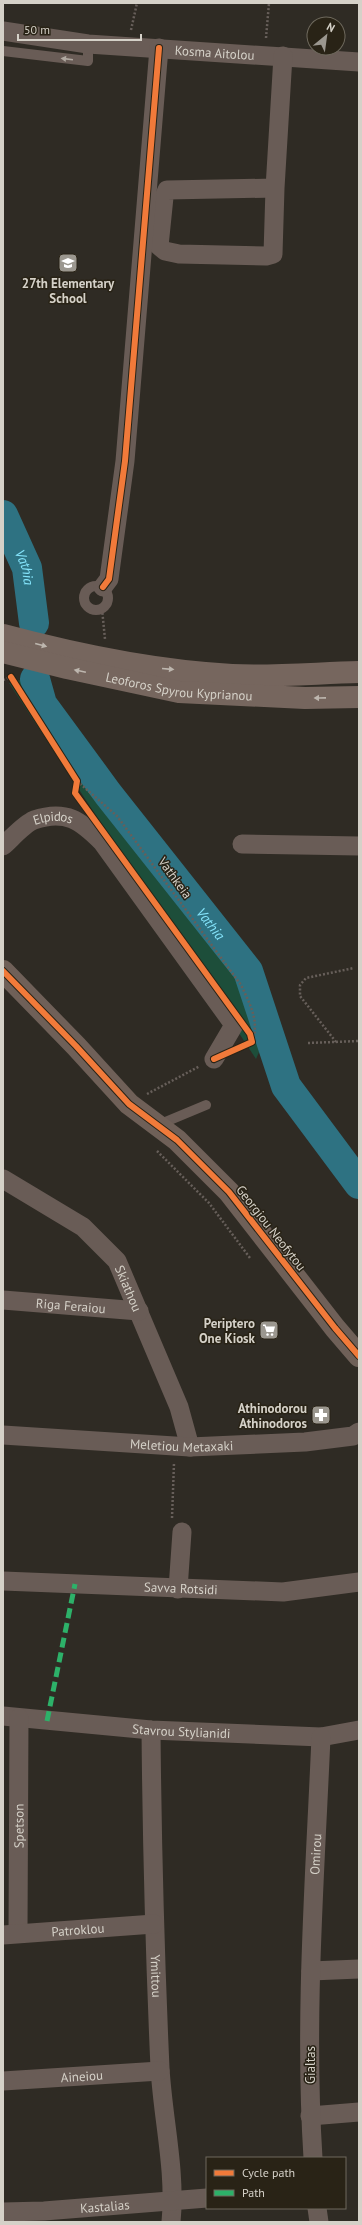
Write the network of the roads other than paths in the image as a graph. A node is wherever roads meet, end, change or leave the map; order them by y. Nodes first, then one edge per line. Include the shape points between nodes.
1 (3, 31) edge
2 (88, 44) junction
3 (159, 48) junction
4 (3, 51) edge
5 (274, 55) junction
6 (359, 62) edge
7 (275, 188) junction
8 (103, 587) junction
9 (3, 635) edge
10 (3, 652) edge
11 (359, 672) edge
12 (359, 697) edge
13 (242, 844) dead end
14 (3, 846) edge
15 (359, 846) edge
16 (3, 972) edge
17 (214, 1059) road end
18 (206, 1105) dead end
19 (158, 1125) junction
20 (3, 1179) edge
21 (3, 1300) edge
22 (140, 1311) junction
23 (359, 1356) edge
24 (359, 1432) edge
25 (3, 1435) edge
26 (183, 1447) junction
27 (182, 1532) road end
28 (3, 1581) edge
29 (359, 1582) edge
30 (178, 1589) junction
31 (11, 1717) edge
32 (151, 1730) junction
33 (359, 1730) edge
34 (321, 1737) junction
35 (154, 1924) junction
36 (11, 1934) edge
37 (359, 1969) edge
38 (311, 1971) junction
39 (160, 2071) junction
40 (3, 2081) edge
41 (359, 2112) edge
42 (310, 2116) junction
43 (313, 2157) edge
44 (206, 2198) edge
45 (173, 2200) junction
46 (317, 2209) edge
47 (3, 2212) edge
48 (44, 2217) edge
49 (171, 2222) edge
50 (319, 2222) edge

1 - 2 street, Kosma Aitolou
2 - 3 street, Kosma Aitolou
2 -> 4 lane via 88,61
3 - 5 street, Kosma Aitolou
3 - 8 street via 125,461 109,579
5 - 6 street, Kosma Aitolou
5 - 7 street
7 - 7 street via 274,247 271,255 179,254 165,251 159,246 167,190
8 - 8 lane via 95,585 88,588 83,598 90,609 102,609 108,598
9 -> 11 main road, Leoforos Spyrou Kyprianou via 64,651 148,667 232,675
12 -> 10 main road, Leoforos Spyrou Kyprianou via 305,698 179,692
13 - 15 street
14 - 17 street, Elpidos via 33,820 64,815 84,824 102,842 234,1024
16 - 19 street, Georgiou Neofytou via 129,1104
18 - 19 lane
19 - 23 street, Georgiou Neofytou via 177,1140 229,1192 334,1328
20 - 22 street, Skiathou via 83,1227 117,1261
21 - 22 street, Riga Feraiou
22 - 26 street, Skiathou via 179,1407
24 - 26 street, Meletiou Metaxaki via 353,1436 305,1442
25 - 26 street, Meletiou Metaxaki
27 - 30 street
28 - 30 street, Savva Rotsidi
29 - 30 street, Savva Rotsidi via 283,1592
31 - 32 street, Stavrou Stylianidi
31 - 36 street, Spetson
32 - 34 street, Stavrou Stylianidi
32 - 35 street, Ymittou
33 - 34 street, Stavrou Stylianidi
34 - 38 street, Omirou
35 - 36 street, Patroklou
35 - 39 street, Ymittou
37 - 38 street
38 - 42 street, Gialtas
39 - 40 street, Aineiou
39 - 45 street, Ymittou
41 - 42 street
42 - 43 street, Gialtas
44 - 45 street, Kastalias
45 - 48 street, Kastalias
45 - 49 street, Ymittou
46 - 50 street
47 - 48 street, Kastalias

